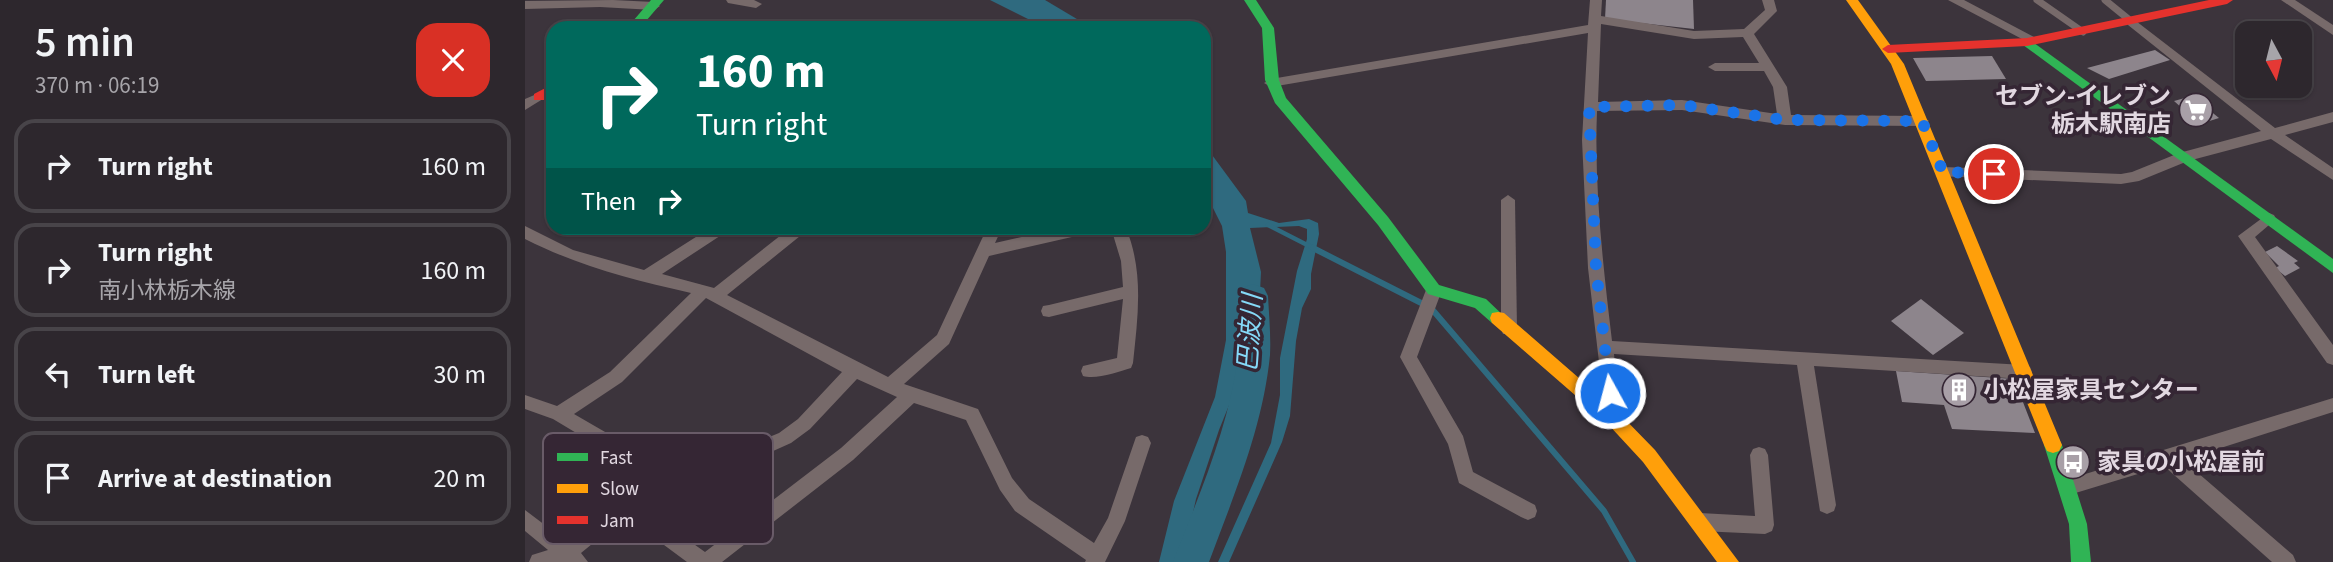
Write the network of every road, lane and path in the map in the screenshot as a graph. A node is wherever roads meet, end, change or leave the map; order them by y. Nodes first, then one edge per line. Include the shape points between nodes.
1 (732, 0) edge
2 (1249, 0) edge
3 (1596, 0) edge
4 (1768, 0) edge
5 (1852, 0) edge
6 (1954, 0) edge
7 (2036, 0) edge
8 (2105, 0) edge
9 (2223, 0) edge
10 (2287, 0) edge
11 (656, 3) edge
12 (525, 5) edge
13 (756, 5) dead end
14 (639, 21) edge
15 (2132, 22) junction
16 (1594, 24) junction
17 (2333, 31) edge
18 (2083, 32) junction
19 (1747, 33) junction
20 (2027, 42) junction
21 (1888, 49) junction
22 (1715, 67) dead end
23 (1768, 67) junction
24 (1271, 83) junction
25 (1589, 107) junction
26 (2333, 117) edge
27 (1785, 120) junction
28 (1922, 121) junction
29 (2271, 132) junction
30 (2185, 157) junction
31 (1943, 172) junction
32 (2333, 174) edge
33 (1509, 200) dead end
34 (2269, 219) junction
35 (525, 232) edge
36 (710, 235) edge
37 (790, 235) edge
38 (991, 235) edge
39 (1054, 235) edge
40 (1122, 235) edge
41 (983, 251) junction
42 (2333, 267) edge
43 (646, 276) junction
44 (1132, 290) junction
45 (1434, 290) junction
46 (710, 293) junction
47 (1049, 311) dead end
48 (1509, 329) junction
49 (1604, 347) junction
50 (2333, 358) edge
51 (1804, 359) junction
52 (854, 370) junction
53 (1089, 371) dead end
54 (2024, 372) junction
55 (890, 386) junction
56 (911, 395) junction
57 (525, 402) edge
58 (2333, 405) edge
59 (559, 414) junction
60 (1612, 416) junction
61 (591, 433) edge
62 (773, 443) edge
63 (1142, 443) dead end
64 (1759, 455) dead end
65 (2167, 457) junction
66 (2069, 487) junction
67 (1827, 505) dead end
68 (773, 510) edge
69 (1528, 511) dead end
70 (525, 519) edge
71 (1700, 522) junction
72 (543, 534) edge
73 (556, 544) edge
74 (586, 544) edge
75 (679, 544) edge
76 (729, 544) edge
77 (572, 557) edge
78 (1096, 559) edge
79 (539, 562) edge
80 (705, 562) edge
81 (1729, 562) edge
82 (2081, 562) edge
83 (2286, 562) edge

1 - 13 street
2 - 24 street via 1269,30
3 - 16 street
4 - 19 street via 1771,11
5 - 21 street
6 - 20 street via 2030,38
7 - 18 lane
8 - 15 lane
9 - 15 street
10 - 17 street
11 - 12 street
11 - 14 street
15 - 18 street
15 - 29 street
16 - 19 street via 1694,35
16 - 24 street
16 - 25 street
18 - 20 street
19 - 23 street
20 - 21 street
20 - 30 street
21 - 28 street
22 - 23 street
23 - 27 street via 1780,87
24 - 45 street via 1280,100 1384,220
25 - 27 street via 1682,105
25 - 49 street
26 - 29 street
27 - 28 street
28 - 31 street
29 - 30 street
29 - 32 street
30 - 31 street via 2121,179
30 - 34 street
31 - 54 street
33 - 48 street
34 - 42 street
34 - 50 street via 2246,236
35 - 43 street via 568,254
36 - 43 street
37 - 46 street
38 - 41 street
39 - 41 street
40 - 44 street via 1129,251
41 - 55 street via 943,339
43 - 46 street
44 - 47 street
44 - 53 street via 1125,363
45 - 48 street via 1480,303
45 - 69 street via 1408,357 1457,442 1465,477
46 - 52 street
46 - 59 street via 616,377
48 - 60 street
49 - 51 street
49 - 60 street
51 - 54 street
51 - 67 street
52 - 55 street
52 - 62 street via 804,424
54 - 66 street
55 - 56 street
56 - 68 street via 847,454
56 - 78 street via 972,414 1006,484 1022,505
57 - 59 street
58 - 65 street
59 - 61 street
60 - 71 street
63 - 78 street via 1116,521
64 - 71 street via 1765,525
65 - 66 street
65 - 83 street
66 - 82 street
70 - 72 street
71 - 81 street
73 - 77 street
74 - 77 street
75 - 80 street
76 - 80 street
77 - 79 street

